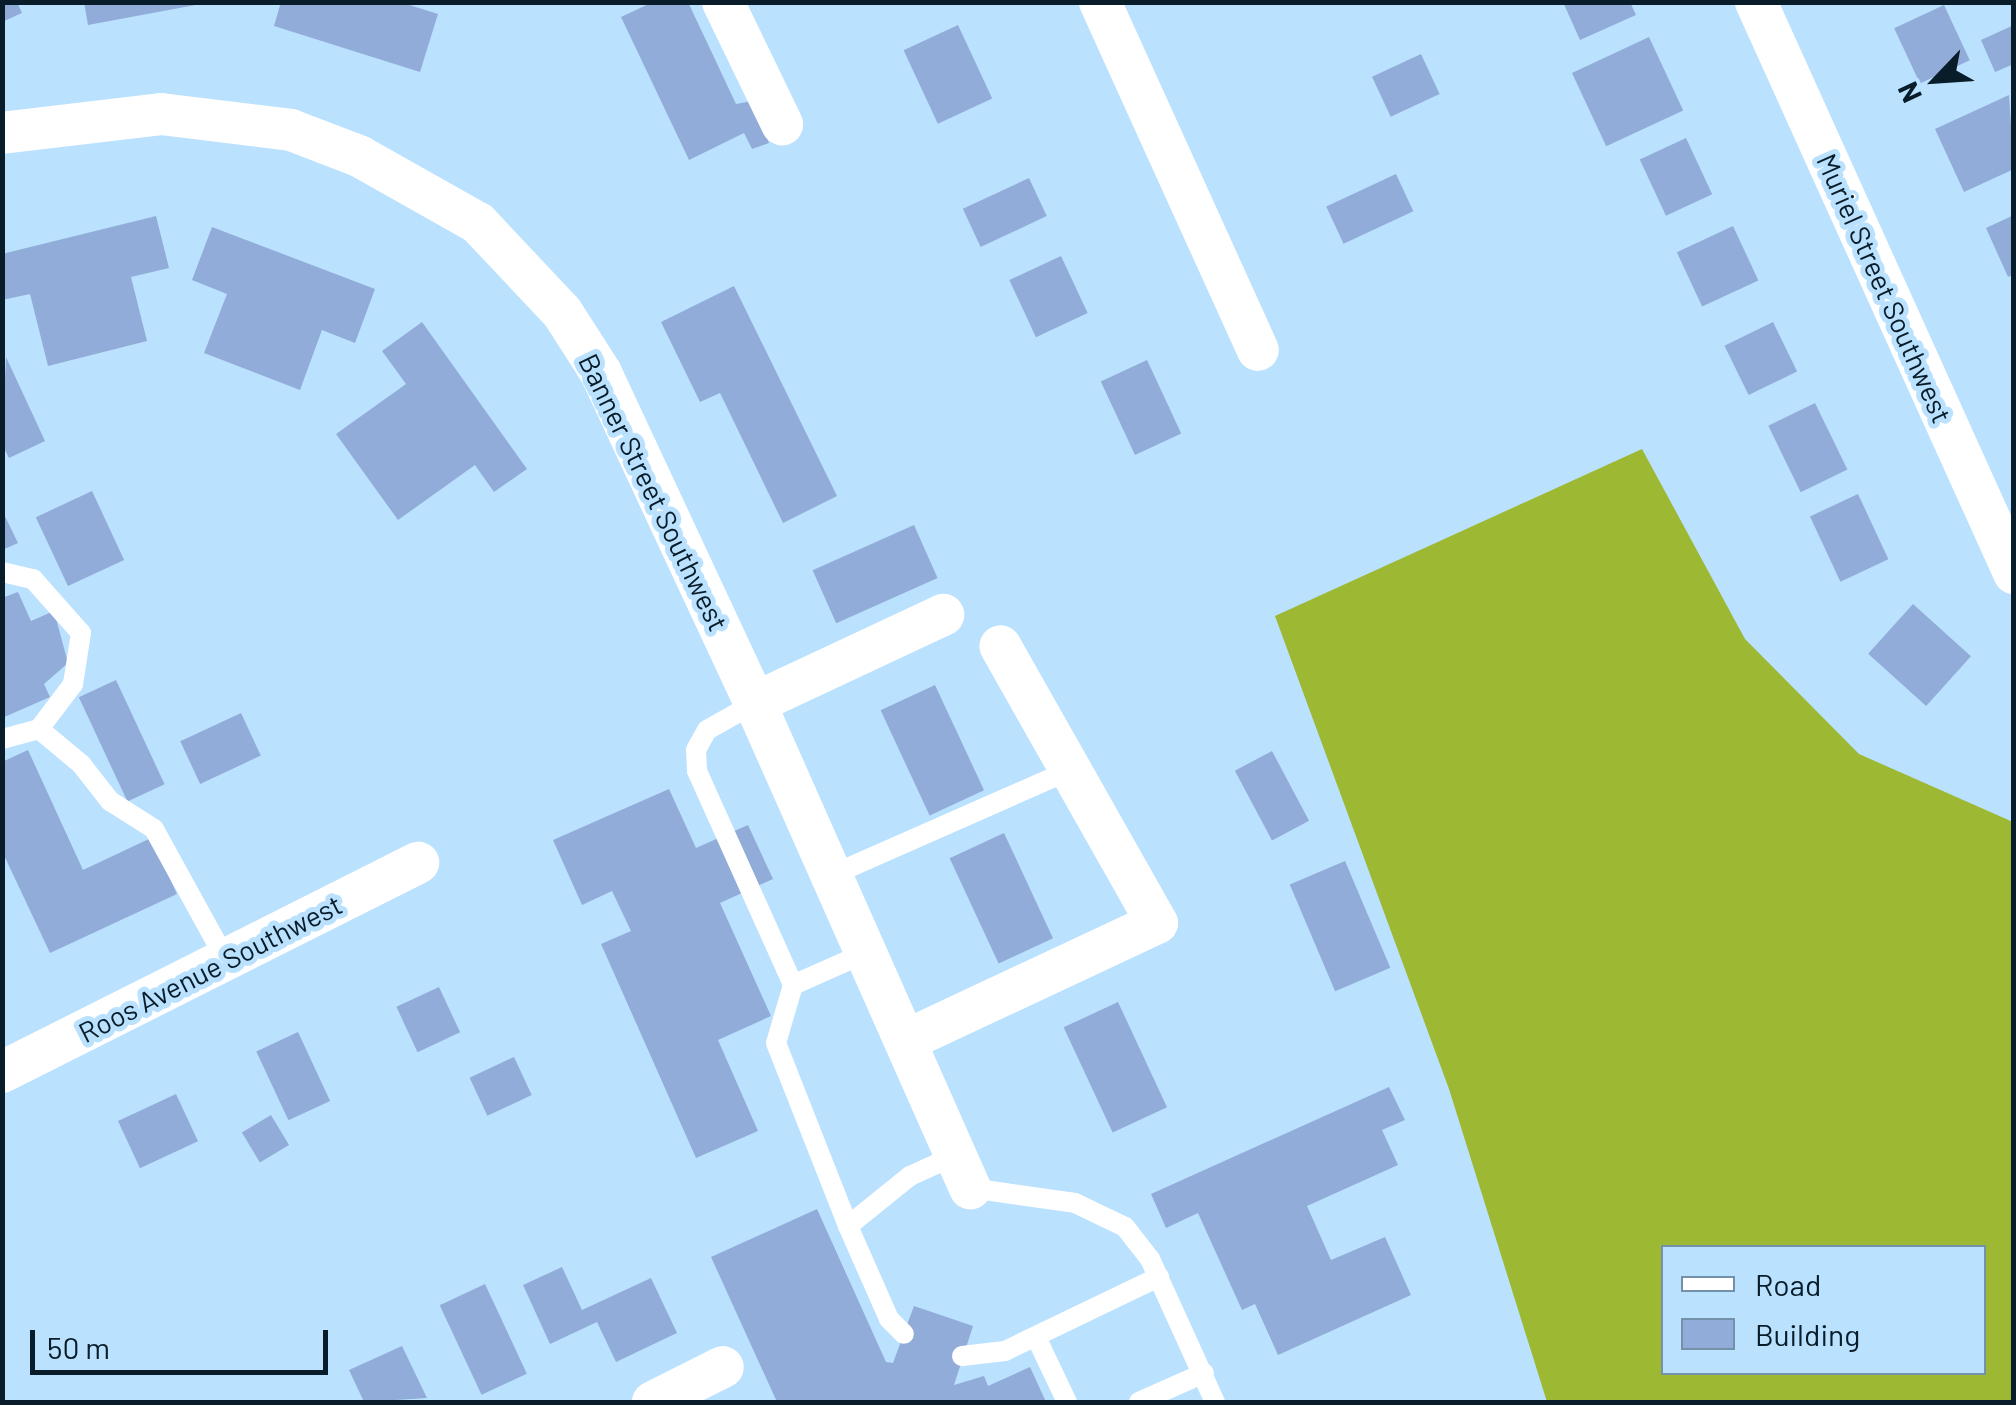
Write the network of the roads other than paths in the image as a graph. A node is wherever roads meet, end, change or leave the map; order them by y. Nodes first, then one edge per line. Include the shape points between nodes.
1 (723, 2) edge
2 (1100, 2) edge
3 (1756, 2) edge
4 (782, 124) dead end
5 (2, 133) edge
6 (1258, 350) dead end
7 (2, 572) edge
8 (2014, 573) edge
9 (943, 615) dead end
10 (1000, 646) dead end
11 (755, 703) junction
12 (39, 729) junction
13 (2, 739) edge
14 (1074, 768) junction
15 (418, 864) dead end
16 (832, 875) junction
17 (867, 952) junction
18 (226, 960) junction
19 (793, 985) junction
20 (907, 1040) junction
21 (2, 1072) edge
22 (963, 1171) junction
23 (848, 1226) junction
24 (1158, 1278) junction
25 (904, 1334) dead end
26 (1036, 1338) junction
27 (962, 1356) dead end
28 (723, 1366) dead end
29 (1204, 1373) junction
30 (654, 1402) edge
31 (1067, 1402) edge
32 (1140, 1402) edge
33 (1215, 1402) edge

1 - 4 street
2 - 6 street
3 - 8 street, Muriel Street Southwest
5 - 11 street, Banner Street Southwest via 161,114 291,130 359,156 478,224 562,312 601,374
7 - 12 lane via 33,578 81,633 72,684
9 - 11 street
10 - 14 street
11 - 16 street, Banner Street Southwest
11 - 19 lane via 707,730 696,750 697,771
12 - 13 lane
12 - 18 lane via 81,764 110,801 154,829
14 - 16 lane
14 - 20 street via 1157,924
15 - 18 street, Roos Avenue Southwest
16 - 17 street, Banner Street Southwest
17 - 19 lane
17 - 20 street, Banner Street Southwest
18 - 21 street, Roos Avenue Southwest
19 - 23 lane via 776,1043
20 - 22 street, Banner Street Southwest
22 - 23 lane via 910,1176
22 - 24 lane via 1089,1206 1134,1236
23 - 25 lane via 890,1318
24 - 26 lane
24 - 29 lane
26 - 27 lane
26 - 31 lane
28 - 30 street
29 - 32 lane
29 - 33 lane

